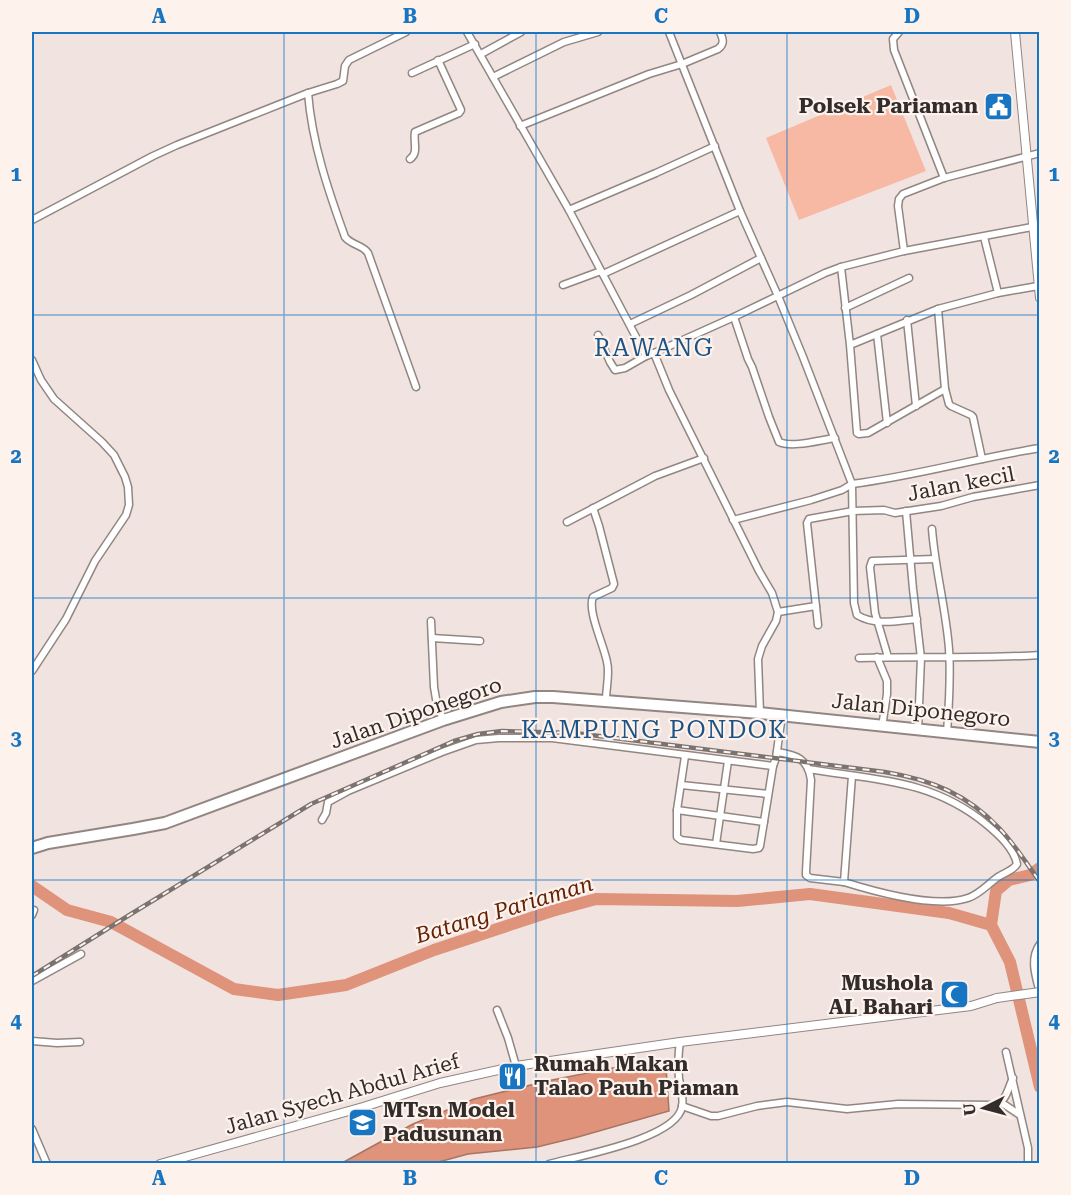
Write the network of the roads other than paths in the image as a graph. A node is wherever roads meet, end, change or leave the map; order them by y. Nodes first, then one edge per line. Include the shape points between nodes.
1 (406, 32) edge
2 (467, 32) edge
3 (521, 32) edge
4 (598, 32) edge
5 (669, 32) edge
6 (720, 32) edge
7 (899, 32) edge
8 (1015, 32) edge
9 (474, 44) junction
10 (481, 54) junction
11 (438, 60) junction
12 (682, 64) junction
13 (412, 73) dead end
14 (494, 77) junction
15 (308, 93) junction
16 (520, 126) junction
17 (715, 146) junction
18 (1040, 153) edge
19 (1026, 156) junction
20 (410, 159) dead end
21 (944, 178) junction
22 (569, 210) junction
23 (740, 212) junction
24 (32, 220) edge
25 (1032, 227) junction
26 (984, 237) junction
27 (904, 251) junction
28 (761, 258) junction
29 (841, 267) junction
30 (602, 272) junction
31 (909, 278) dead end
32 (563, 285) dead end
33 (1038, 286) edge
34 (998, 293) junction
35 (778, 296) junction
36 (1040, 298) edge
37 (845, 308) junction
38 (938, 309) junction
39 (734, 317) junction
40 (907, 320) junction
41 (630, 324) junction
42 (877, 334) junction
43 (598, 335) dead end
44 (850, 345) junction
45 (654, 353) junction
46 (646, 356) junction
47 (32, 360) edge
48 (416, 387) dead end
49 (945, 390) junction
50 (916, 406) junction
51 (887, 423) junction
52 (835, 438) junction
53 (1040, 448) edge
54 (704, 458) junction
55 (982, 459) junction
56 (852, 484) junction
57 (1040, 485) edge
58 (593, 508) junction
59 (852, 511) junction
60 (906, 511) junction
61 (733, 520) junction
62 (567, 522) dead end
63 (932, 529) dead end
64 (910, 559) junction
65 (935, 559) junction
66 (816, 606) junction
67 (778, 612) junction
68 (917, 619) junction
69 (431, 621) dead end
70 (878, 622) junction
71 (818, 625) dead end
72 (432, 638) junction
73 (480, 641) dead end
74 (1040, 655) edge
75 (949, 656) junction
76 (877, 657) junction
77 (888, 657) junction
78 (860, 658) dead end
79 (921, 658) junction
80 (32, 671) edge
81 (606, 700) junction
82 (760, 713) junction
83 (782, 715) junction
84 (443, 720) junction
85 (882, 727) junction
86 (918, 730) junction
87 (947, 733) junction
88 (1040, 742) edge
89 (777, 752) junction
90 (685, 756) junction
91 (728, 761) junction
92 (773, 766) junction
93 (808, 769) junction
94 (852, 776) junction
95 (681, 785) junction
96 (724, 789) junction
97 (768, 794) junction
98 (677, 810) junction
99 (720, 817) junction
100 (322, 820) dead end
101 (764, 822) junction
102 (716, 844) junction
103 (32, 848) edge
104 (844, 882) junction
105 (1040, 944) edge
106 (81, 954) dead end
107 (32, 981) edge
108 (1040, 992) edge
109 (497, 1010) dead end
110 (32, 1041) edge
111 (80, 1042) dead end
112 (680, 1042) junction
113 (1006, 1052) dead end
114 (516, 1066) junction
115 (1013, 1078) junction
116 (1002, 1102) junction
117 (682, 1106) junction
118 (1020, 1115) junction
119 (32, 1129) edge
120 (47, 1164) edge
121 (160, 1164) edge
122 (549, 1164) edge
123 (1028, 1164) edge

1 - 15 street via 349,60 341,82
2 - 9 street
3 - 10 street
4 - 14 street via 564,42
5 - 12 street
6 - 12 street via 722,46
7 - 21 street via 893,39 894,50
8 - 19 street
9 - 10 street
9 - 11 street
10 - 14 street
11 - 13 street
11 - 20 street via 461,110 415,132 415,153
12 - 16 street
12 - 17 street
14 - 16 street
15 - 24 street via 153,156
15 - 48 street via 320,163 345,237 368,253
16 - 22 street
17 - 22 street
17 - 23 street
18 - 19 street
19 - 21 street
19 - 25 street
21 - 27 street via 899,198
22 - 30 street
23 - 28 street
23 - 30 street
25 - 26 street
25 - 33 street
26 - 27 street
26 - 34 street
27 - 29 street
28 - 35 street
28 - 41 street
29 - 35 street
29 - 37 street
30 - 32 street
30 - 41 street
31 - 37 street
33 - 34 street
33 - 36 street
34 - 38 street
35 - 39 street
35 - 52 street
37 - 44 street
38 - 40 street
38 - 49 street
39 - 45 street
39 - 52 street via 779,442
40 - 42 street
40 - 50 street
41 - 46 street
42 - 44 street
42 - 51 street
43 - 46 street via 615,370
44 - 51 street via 857,433 868,433
45 - 46 street
45 - 54 street
47 - 80 street via 54,399 114,455 128,487 129,505 66,619
49 - 50 street
49 - 55 street via 951,406 973,417
50 - 51 street
52 - 56 street
53 - 55 street
54 - 58 street via 663,472
54 - 61 street
55 - 56 street
56 - 59 street
56 - 61 street via 812,500
57 - 60 street, Jalan kecil
58 - 62 street
58 - 81 street via 614,584 591,602 607,662
59 - 60 street, Jalan kecil
59 - 66 street, Jalan kecil via 809,519 807,523
59 - 70 street via 855,612
60 - 64 street
61 - 67 street
63 - 65 street
64 - 65 street
64 - 68 street
64 - 70 street via 872,561
65 - 75 street
66 - 67 street
66 - 71 street
67 - 82 street via 758,659
68 - 70 street
68 - 79 street
69 - 72 street
70 - 77 street
72 - 73 street
72 - 84 street via 434,687
74 - 75 street
75 - 79 street
75 - 87 street
76 - 77 street
76 - 78 street
76 - 85 street via 887,681
77 - 79 street
79 - 86 street
81 - 82 main road, Jalan Diponegoro
81 - 84 main road, Jalan Diponegoro via 519,699
82 - 83 main road, Jalan Diponegoro
83 - 85 main road, Jalan Diponegoro
83 - 89 street
84 - 103 main road, Jalan Diponegoro via 181,818
85 - 86 main road, Jalan Diponegoro
86 - 87 main road, Jalan Diponegoro
87 - 88 main road, Jalan Diponegoro
89 - 92 street
89 - 93 street via 796,756
90 - 91 street
90 - 95 street
90 - 100 street via 552,738 484,739 348,791 328,802
91 - 92 street
91 - 96 street
92 - 97 street
93 - 94 street
93 - 104 street via 811,780 806,875
94 - 104 street
94 - 104 street via 911,786 962,806 994,830 1017,864 976,894 952,902 926,901
95 - 96 street
95 - 98 street
96 - 97 street
96 - 99 street
97 - 101 street
98 - 99 street
98 - 102 street via 679,838
99 - 101 street
99 - 102 street
101 - 102 street via 759,848
105 - 108 street via 1033,960
106 - 107 street
108 - 112 street, Jalan Syech Abdul Arief, bridge via 971,1006
109 - 114 street
110 - 111 street
112 - 114 street, Jalan Syech Abdul Arief
112 - 117 street
113 - 115 street
114 - 121 street, Jalan Syech Abdul Arief via 440,1083
115 - 116 street
115 - 118 street
116 - 117 street via 847,1109 787,1102 718,1116
116 - 118 street
117 - 122 street via 669,1125 649,1135
118 - 123 street
119 - 120 street

